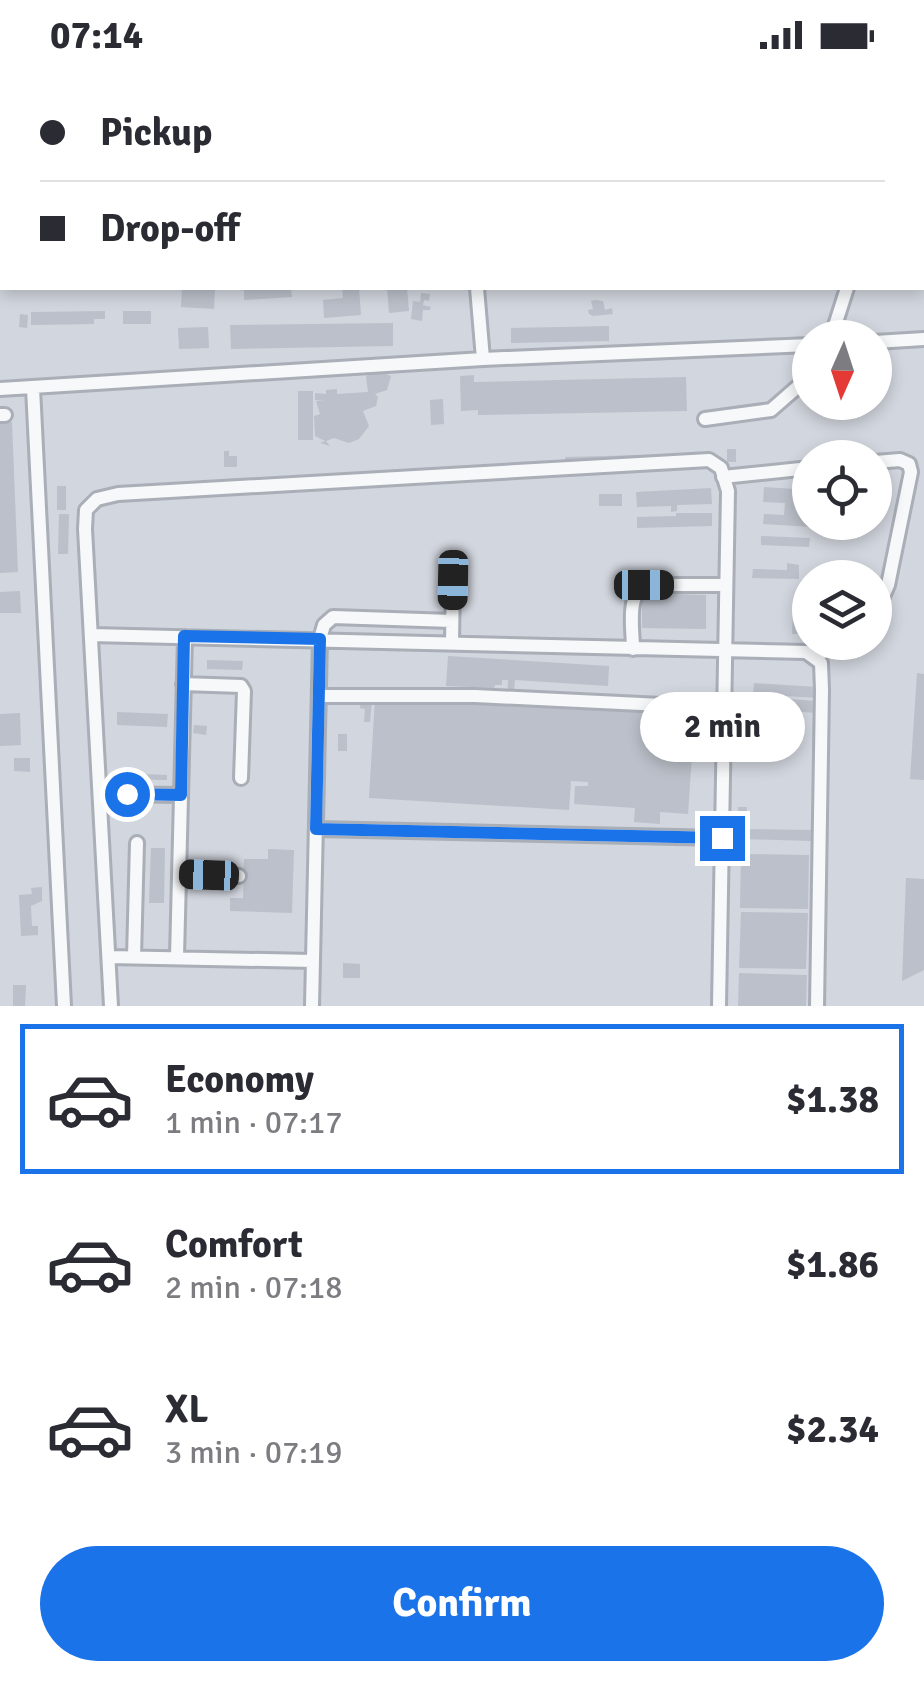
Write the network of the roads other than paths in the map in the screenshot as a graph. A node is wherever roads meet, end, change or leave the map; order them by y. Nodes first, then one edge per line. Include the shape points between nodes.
1 (478, 290) edge
2 (846, 290) edge
3 (837, 320) edge
4 (924, 339) edge
5 (892, 341) edge
6 (792, 346) edge
7 (483, 358) junction
8 (33, 388) junction
9 (0, 389) edge
10 (792, 392) edge
11 (705, 419) dead end
12 (892, 461) edge
13 (792, 470) edge
14 (723, 476) junction
15 (892, 565) edge
16 (453, 580) dead end
17 (726, 585) junction
18 (452, 621) junction
19 (91, 635) junction
20 (184, 636) junction
21 (320, 639) junction
22 (452, 643) junction
23 (633, 649) junction
24 (724, 652) junction
25 (792, 652) edge
26 (818, 660) edge
27 (184, 684) junction
28 (319, 696) junction
29 (723, 708) junction
30 (241, 778) dead end
31 (100, 794) junction
32 (181, 795) junction
33 (316, 829) junction
34 (722, 838) junction
35 (137, 843) dead end
36 (179, 874) junction
37 (239, 876) dead end
38 (109, 956) junction
39 (134, 956) junction
40 (177, 956) junction
41 (313, 961) junction
42 (64, 1006) edge
43 (112, 1006) edge
44 (312, 1006) edge
45 (718, 1006) edge
46 (817, 1006) edge

1 - 7 street
2 - 3 street
4 - 5 street
6 - 7 street
7 - 8 street
8 - 9 street
8 - 42 street
10 - 11 street via 771,410
12 - 15 street via 909,464 911,472
13 - 14 street
14 - 17 street
14 - 19 street via 708,460 96,499 86,510 85,529
16 - 18 street
17 - 23 street via 637,589
17 - 24 street
18 - 21 street via 334,617
18 - 22 street
19 - 20 street
19 - 31 street
20 - 21 street
20 - 27 street
21 - 22 street
21 - 28 street
22 - 23 street
23 - 24 street
24 - 25 street
24 - 29 street
26 - 46 street
27 - 30 street via 244,691
27 - 32 street
28 - 29 street
28 - 33 street
29 - 34 street
31 - 32 street
31 - 38 street
32 - 36 street
33 - 34 street
33 - 41 street
34 - 45 street
35 - 39 street
36 - 37 street
36 - 40 street
38 - 39 street
38 - 43 street
39 - 40 street
40 - 41 street
41 - 44 street

